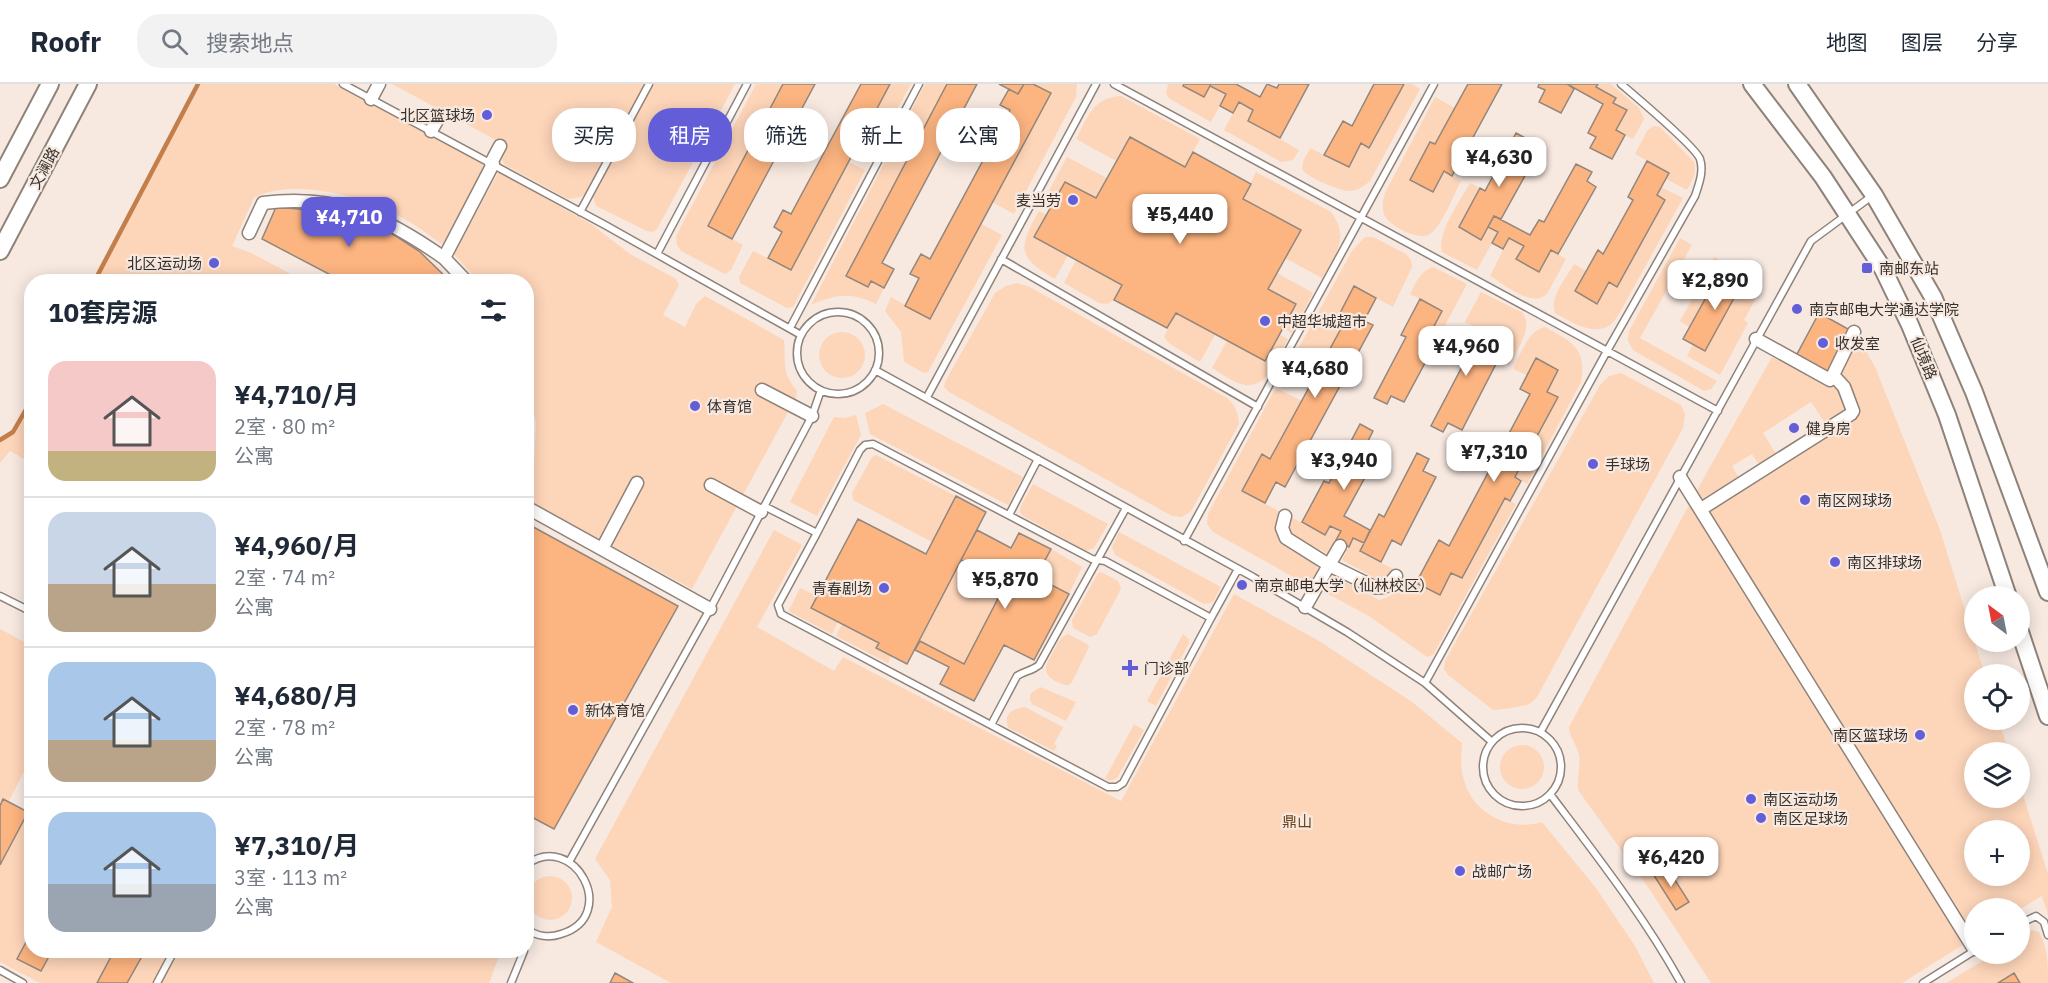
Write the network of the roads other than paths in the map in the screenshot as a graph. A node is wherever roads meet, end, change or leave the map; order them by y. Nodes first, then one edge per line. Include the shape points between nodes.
1 (50, 84) edge
2 (88, 84) edge
3 (343, 84) edge
4 (379, 84) edge
5 (649, 84) edge
6 (747, 84) edge
7 (919, 84) edge
8 (1096, 84) edge
9 (1114, 84) edge
10 (1434, 84) edge
11 (1621, 84) edge
12 (1752, 84) edge
13 (1797, 84) edge
14 (371, 99) junction
15 (440, 115) dead end
16 (431, 131) junction
17 (500, 146) dead end
18 (492, 164) junction
19 (0, 179) edge
20 (1874, 195) junction
21 (580, 212) junction
22 (1848, 214) junction
23 (1361, 219) junction
24 (249, 232) dead end
25 (0, 251) edge
26 (657, 254) junction
27 (444, 258) junction
28 (1001, 259) junction
29 (459, 274) edge
30 (790, 328) junction
31 (1854, 332) dead end
32 (801, 335) junction
33 (1756, 339) junction
34 (1607, 351) junction
35 (875, 370) junction
36 (1833, 375) junction
37 (762, 390) dead end
38 (821, 390) junction
39 (927, 397) junction
40 (1258, 407) junction
41 (1718, 411) junction
42 (812, 416) junction
43 (1038, 459) junction
44 (1680, 477) junction
45 (637, 483) dead end
46 (711, 486) dead end
47 (1125, 507) junction
48 (763, 509) junction
49 (1701, 509) junction
50 (534, 511) edge
51 (1009, 515) junction
52 (1285, 516) dead end
53 (817, 533) junction
54 (1184, 541) junction
55 (1340, 546) dead end
56 (602, 549) junction
57 (1097, 560) junction
58 (1329, 565) junction
59 (1238, 569) junction
60 (1396, 576) dead end
61 (2004, 586) edge
62 (2048, 592) edge
63 (0, 596) edge
64 (1305, 607) junction
65 (24, 608) edge
66 (710, 609) junction
67 (1211, 618) junction
68 (2027, 652) edge
69 (1425, 683) junction
70 (2048, 716) edge
71 (991, 725) junction
72 (1540, 731) junction
73 (1492, 742) junction
74 (1550, 794) junction
75 (569, 862) junction
76 (534, 863) edge
77 (2030, 919) edge
78 (534, 932) edge
79 (1964, 934) edge
80 (2048, 935) edge
81 (1964, 956) edge
82 (170, 958) edge
83 (521, 958) edge
84 (0, 970) edge
85 (23, 983) edge
86 (157, 983) edge
87 (511, 983) edge
88 (1682, 983) edge
89 (1923, 983) edge

1 - 19 main road
2 - 25 main road, 文澜路
3 - 14 lane
4 - 14 street
5 - 21 lane
6 - 26 lane
7 - 30 lane
8 - 28 lane
9 - 23 lane
10 - 23 lane
11 - 34 lane via 1694,150 1700,157 1701,171 1695,196
12 - 22 main road, 仙境路
13 - 20 main road
14 - 16 lane
15 - 16 street
16 - 18 lane
17 - 18 street
18 - 21 lane
18 - 27 street
20 - 22 lane
20 - 62 main road via 1932,297 1974,392
21 - 26 lane
22 - 33 lane via 1811,241
22 - 61 main road, 仙境路 via 1883,269 1910,325 1947,415
23 - 34 lane
23 - 40 lane
24 - 27 street via 263,203 331,202 383,221
26 - 30 lane
27 - 29 street
28 - 39 lane
28 - 40 lane
30 - 32 lane
31 - 36 street
32 - 35 lane via 817,318 828,314 839,312 861,319 875,337
32 - 38 lane via 797,347 802,373
33 - 36 street via 1830,380
33 - 41 lane
34 - 41 lane
34 - 69 lane
35 - 38 lane via 868,381 852,391
35 - 39 lane
36 - 49 street via 1844,387 1851,414
37 - 42 street
38 - 42 lane
39 - 43 lane
40 - 54 lane
41 - 44 lane
42 - 48 lane
43 - 47 lane
43 - 51 lane
44 - 49 street
44 - 72 lane
45 - 56 street
46 - 48 street
47 - 54 lane
47 - 57 lane
48 - 53 lane
48 - 66 lane
49 - 79 street
50 - 56 street
51 - 53 lane via 873,444 860,450
51 - 57 lane
52 - 58 street via 1282,528 1286,538
53 - 71 lane via 778,605 781,614
54 - 59 lane
55 - 58 street
56 - 66 street
57 - 67 lane
57 - 71 lane via 1039,665 1017,676
58 - 60 street via 1374,587 1390,584
58 - 64 street
59 - 64 lane
59 - 67 lane
63 - 65 lane
64 - 69 lane
66 - 75 lane
67 - 71 lane via 1123,783 1117,787 1108,787
68 - 70 main road
69 - 73 lane
72 - 73 lane via 1520,727 1500,733
72 - 74 lane via 1556,746 1562,765 1557,786
73 - 74 lane via 1486,748 1481,768 1487,788 1503,802 1523,807 1543,801
74 - 88 lane via 1624,893
75 - 76 lane via 548,857
75 - 78 lane via 584,876 590,896 585,916 571,931 551,937
77 - 80 lane via 2036,916 2044,922
81 - 89 lane
82 - 86 lane
83 - 87 lane
84 - 85 lane

